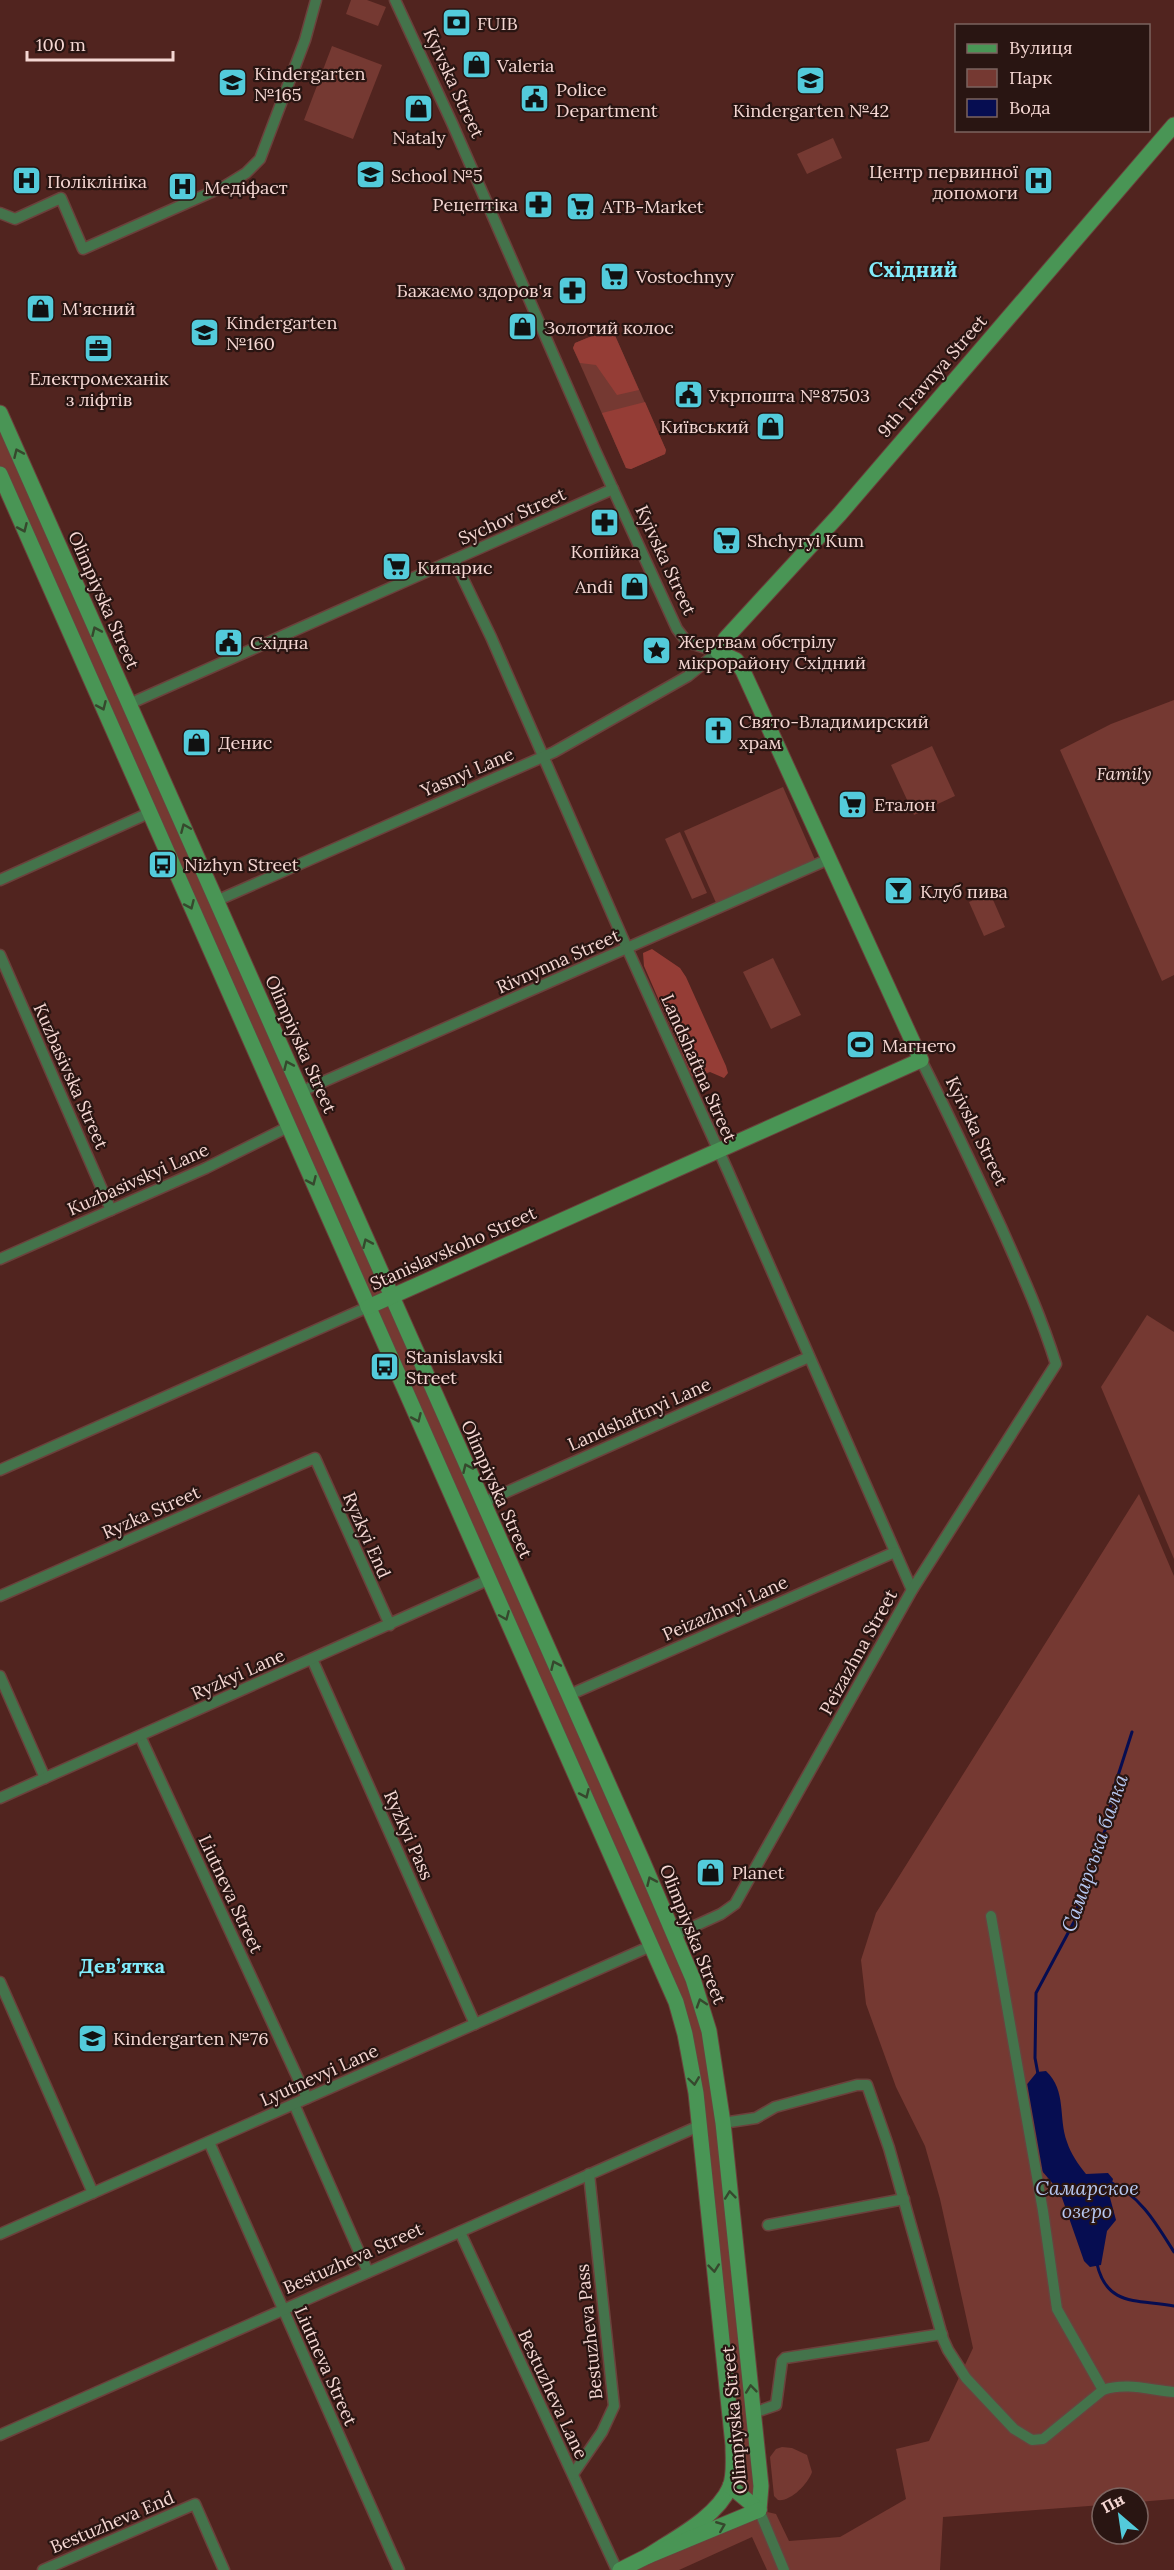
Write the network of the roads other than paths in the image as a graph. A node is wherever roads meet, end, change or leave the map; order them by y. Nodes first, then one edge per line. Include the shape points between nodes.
1 (316, 0) edge
2 (395, 0) edge
3 (1174, 125) edge
4 (0, 213) edge
5 (0, 413) edge
6 (0, 474) edge
7 (613, 489) junction
8 (454, 560) junction
9 (718, 652) junction
10 (129, 704) junction
11 (543, 757) junction
12 (174, 803) junction
13 (149, 813) junction
14 (829, 859) junction
15 (0, 880) edge
16 (216, 901) junction
17 (627, 948) junction
18 (0, 955) edge
19 (921, 1060) junction
20 (300, 1092) junction
21 (288, 1127) junction
22 (719, 1151) junction
23 (111, 1210) junction
24 (0, 1259) edge
25 (391, 1296) junction
26 (368, 1307) junction
27 (809, 1357) junction
28 (1056, 1364) joint
29 (315, 1458) joint
30 (0, 1470) edge
31 (482, 1503) junction
32 (895, 1551) junction
33 (490, 1580) junction
34 (912, 1590) junction
35 (0, 1596) edge
36 (390, 1625) junction
37 (312, 1659) junction
38 (0, 1676) edge
39 (569, 1695) junction
40 (140, 1736) junction
41 (45, 1778) junction
42 (0, 1798) edge
43 (991, 1916) dead end
44 (675, 1935) junction
45 (651, 1946) junction
46 (0, 1982) edge
47 (475, 2024) junction
48 (306, 2098) junction
49 (294, 2104) junction
50 (723, 2123) junction
51 (699, 2126) junction
52 (209, 2142) junction
53 (589, 2174) junction
54 (93, 2193) junction
55 (904, 2199) junction
56 (768, 2225) dead end
57 (460, 2232) junction
58 (0, 2234) edge
59 (368, 2272) junction
60 (284, 2310) junction
61 (942, 2334) junction
62 (1103, 2390) junction
63 (1174, 2392) edge
64 (753, 2413) junction
65 (0, 2435) edge
66 (756, 2442) junction
67 (733, 2445) junction
68 (573, 2474) junction
69 (730, 2486) junction
70 (759, 2510) junction
71 (648, 2556) junction
72 (43, 2570) edge
73 (224, 2570) edge
74 (399, 2570) edge
75 (619, 2570) edge
76 (784, 2570) edge

1 - 4 street via 260,159 246,173 83,249 61,198 15,219
2 - 7 street, Kyivska Street
3 - 9 main road, 9th Travnya Street via 839,515 726,638
10 -> 5 main road, Olimpiyska Street
6 -> 13 main road, Olimpiyska Street
7 - 8 street, Sychov Street
7 - 9 street, Kyivska Street via 677,629 687,642
8 - 10 street, Sychov Street
8 - 11 street, Landshaftna Street
9 - 11 street, Yasnyi Lane via 670,687
9 - 14 main road, Kyivska Street via 736,660 743,671
10 - 12 main road, Olimpiyska Street
11 - 16 street, Yasnyi Lane
11 - 17 street, Landshaftna Street
12 - 13 main road
16 -> 12 main road, Olimpiyska Street
13 - 15 street
13 -> 21 main road, Olimpiyska Street
14 - 17 street, Rivnynna Street
14 - 19 main road, Kyivska Street
20 -> 16 main road, Olimpiyska Street
17 - 20 street, Rivnynna Street
17 - 22 street, Landshaftna Street
18 - 23 street, Kuzbasivska Street
19 - 22 main road, Stanislavskoho Street
19 - 28 street, Kyivska Street via 1024,1277
25 -> 20 main road, Olimpiyska Street
21 - 23 street, Kuzbasivskyi Lane
21 -> 26 main road, Olimpiyska Street
22 - 25 main road, Stanislavskoho Street
22 - 27 street, Landshaftna Street
23 - 24 street, Kuzbasivskyi Lane
25 - 26 main road, Stanislavskoho Street
31 -> 25 main road, Olimpiyska Street
26 - 30 street, Stanislavskoho Street
26 -> 33 main road, Olimpiyska Street
27 - 31 street, Landshaftnyi Lane
27 - 32 street, Landshaftna Street
28 - 34 street, Peizazhna Street
29 - 35 street, Ryzka Street
29 - 36 street, Ryzkyi End
39 -> 31 main road, Olimpiyska Street
32 - 34 street, Landshaftna Street
32 - 39 street, Peizazhnyi Lane
33 - 36 street, Ryzkyi Lane
33 -> 45 main road, Olimpiyska Street
34 - 44 street, Peizazhna Street via 735,1904
36 - 37 street, Ryzkyi Lane
37 - 40 street, Ryzkyi Lane
37 - 47 street, Ryzkyi Pass
38 - 41 street
44 -> 39 main road, Olimpiyska Street
40 - 41 street, Ryzkyi Lane
40 - 48 street, Liutneva Street
41 - 42 street, Ryzkyi Lane
43 - 62 street via 1057,2309
44 - 45 main road
50 -> 44 main road, Olimpiyska Street via 709,2031
45 - 47 street, Lyutnevyi Lane
45 -> 51 main road, Olimpiyska Street via 681,2018
46 - 54 street
47 - 48 street, Lyutnevyi Lane
48 - 49 street, Lyutnevyi Lane
49 - 52 street, Lyutnevyi Lane
49 - 59 street
50 - 51 main road, Bestuzheva Street
50 - 55 street via 756,2118 775,2107 867,2085
64 -> 50 main road, Olimpiyska Street
51 - 53 street, Bestuzheva Street
51 -> 67 main road, Olimpiyska Street
52 - 54 street, Lyutnevyi Lane
52 - 60 street, Liutneva Street
53 - 57 street, Bestuzheva Street
53 - 68 street, Bestuzheva Pass via 614,2406 602,2432
54 - 58 street, Lyutnevyi Lane
55 - 56 street
55 - 61 street
57 - 59 street, Bestuzheva Street
57 - 68 street, Bestuzheva Lane
59 - 60 street, Bestuzheva Street
60 - 65 street, Bestuzheva Street
60 - 74 street, Liutneva Street
61 - 62 street via 966,2378 1014,2430 1032,2440 1043,2439
61 - 64 street via 785,2358 776,2404
62 - 63 street via 1120,2386
64 - 66 main road, Olimpiyska Street
66 - 67 main road
66 - 70 main road, Olimpiyska Street via 761,2487
67 - 69 main road, Olimpiyska Street
68 - 75 street, Bestuzheva Lane
69 - 70 main road
69 - 71 main road, Olimpiyska Street via 712,2510
71 -> 70 main road, Olimpiyska Street
70 - 76 street
71 - 75 main road, Olimpiyska Street
72 - 73 street, Bestuzheva End via 195,2504

